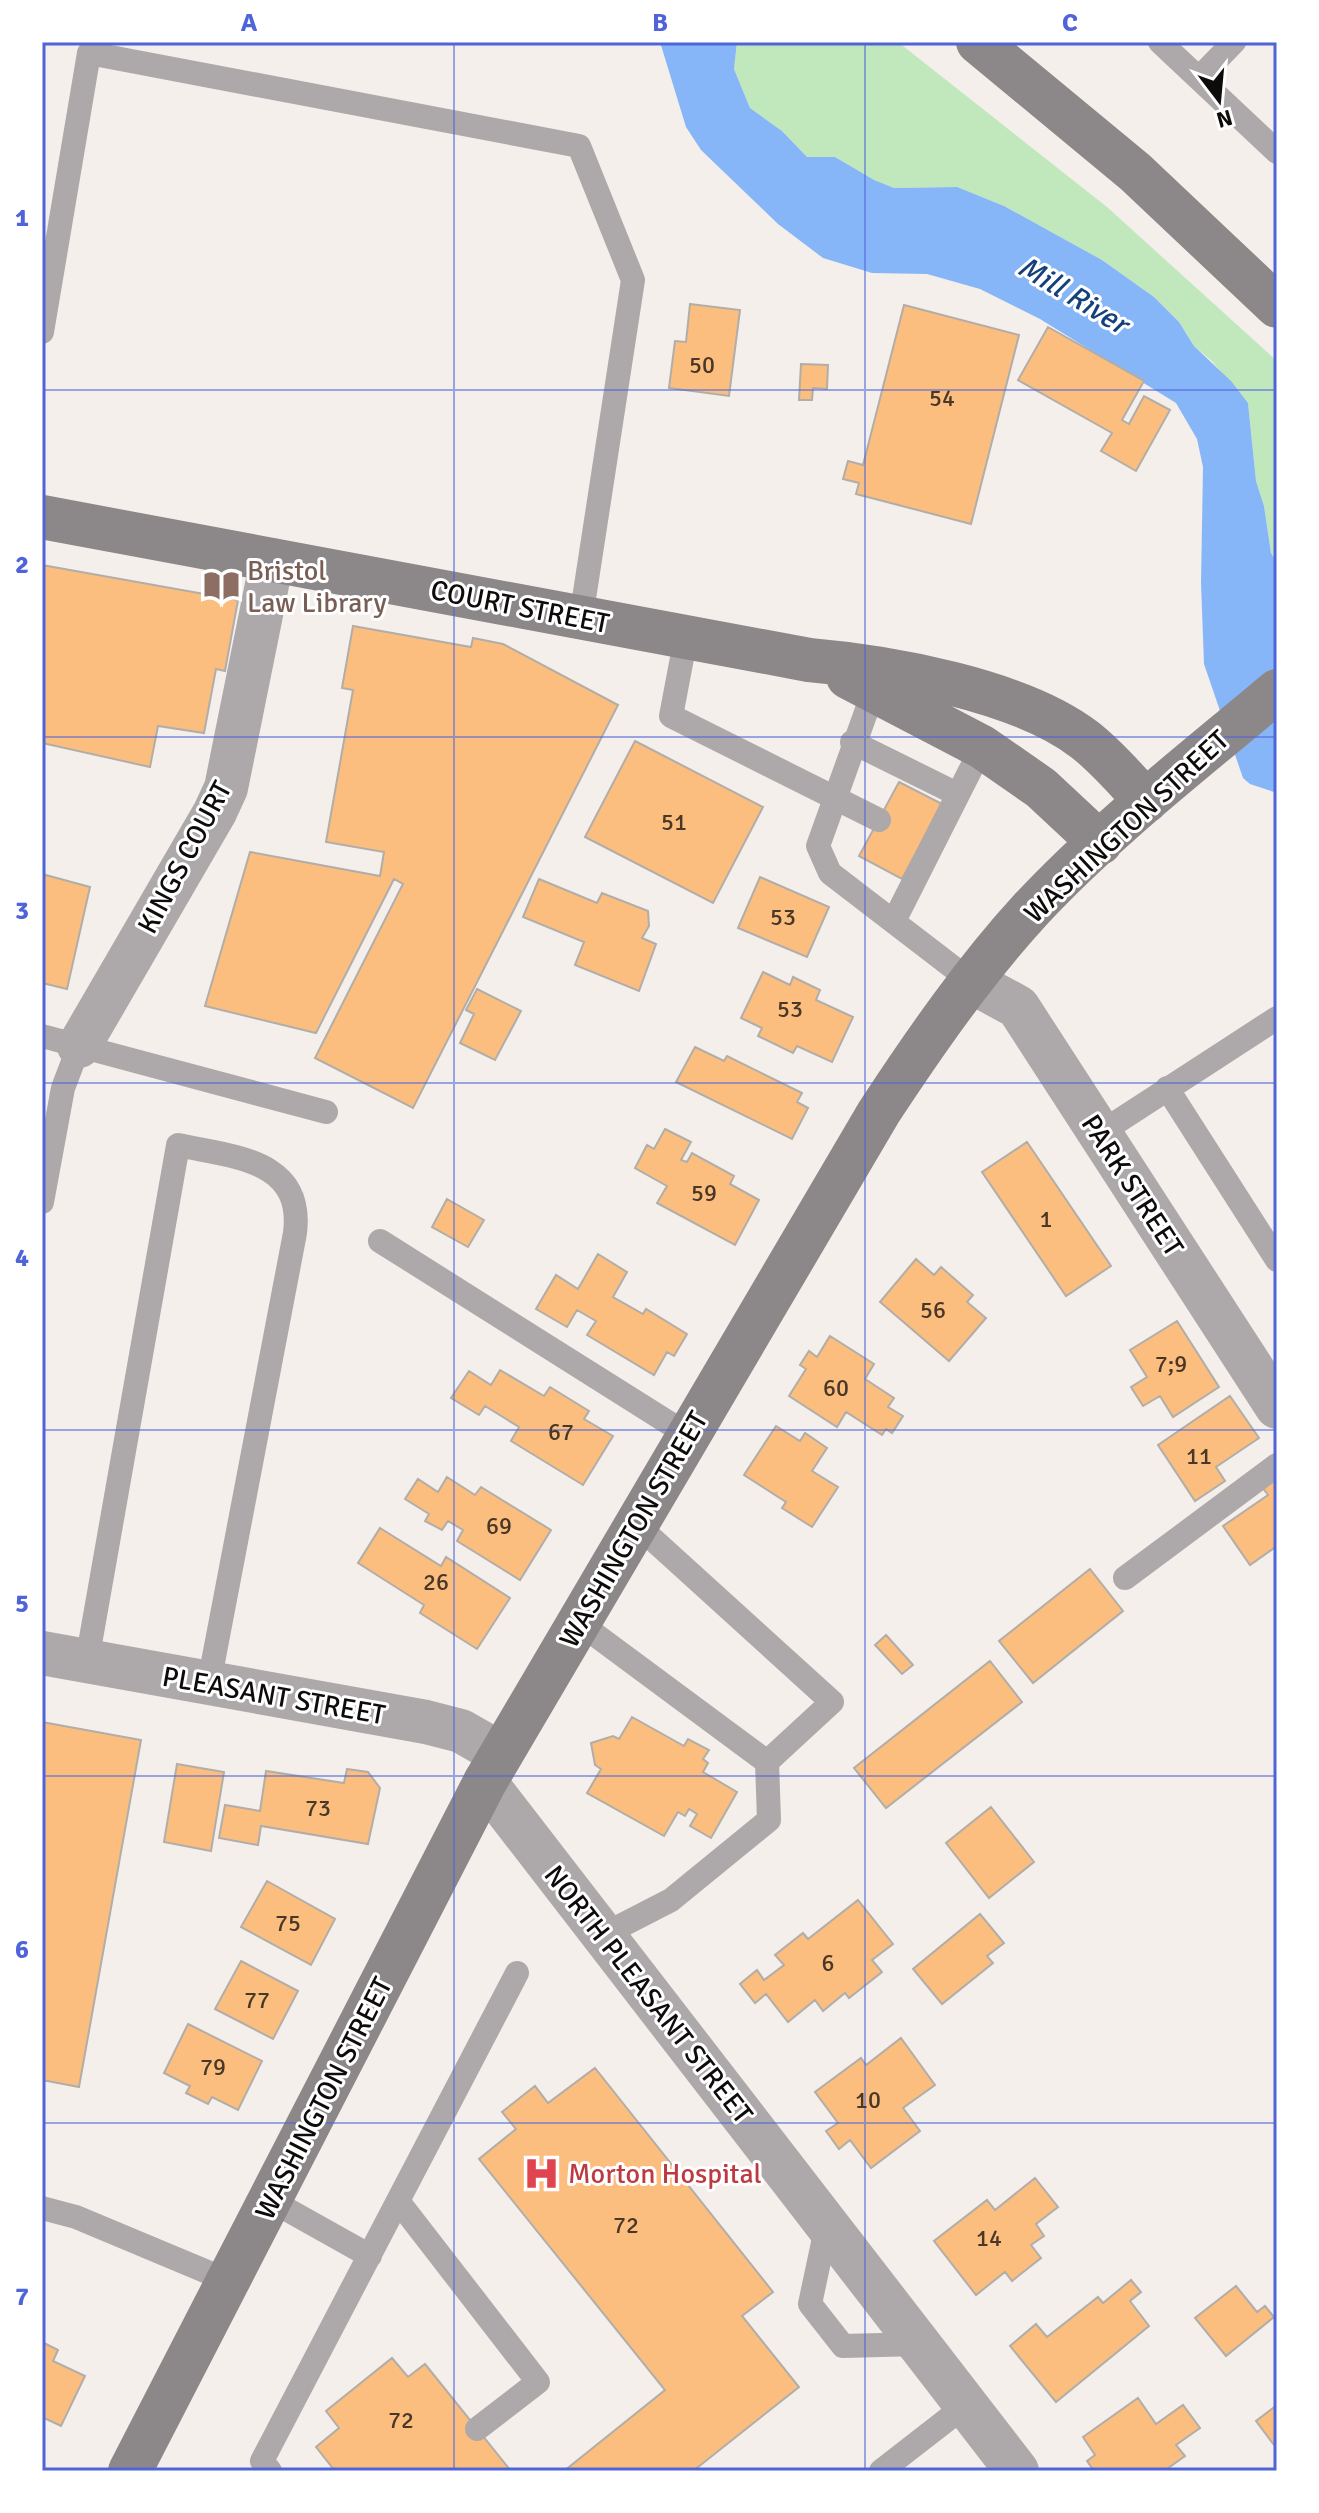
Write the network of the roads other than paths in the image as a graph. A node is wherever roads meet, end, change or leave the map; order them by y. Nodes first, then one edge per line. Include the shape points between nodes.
1 (978, 42) edge
2 (1160, 42) edge
3 (1234, 42) edge
4 (1199, 78) junction
5 (1277, 152) edge
6 (1277, 306) edge
7 (42, 332) edge
8 (42, 517) edge
9 (272, 560) junction
10 (581, 618) junction
11 (686, 637) junction
12 (809, 660) junction
13 (874, 690) junction
14 (1277, 691) edge
15 (852, 742) junction
16 (982, 747) junction
17 (957, 794) junction
18 (835, 799) junction
19 (1146, 801) junction
20 (879, 820) dead end
21 (1100, 843) junction
22 (894, 921) junction
23 (972, 982) junction
24 (1277, 1018) edge
25 (60, 1041) edge
26 (1167, 1088) junction
27 (326, 1112) dead end
28 (1100, 1133) junction
29 (42, 1202) edge
30 (380, 1241) dead end
31 (1277, 1260) edge
32 (1277, 1407) edge
33 (688, 1435) junction
34 (1277, 1465) edge
35 (636, 1524) junction
36 (1125, 1578) dead end
37 (578, 1622) junction
38 (42, 1653) edge
39 (87, 1661) junction
40 (209, 1683) junction
41 (767, 1762) junction
42 (493, 1768) junction
43 (603, 1935) junction
44 (517, 1973) dead end
45 (270, 2200) junction
46 (398, 2201) junction
47 (42, 2208) edge
48 (827, 2224) junction
49 (370, 2256) junction
50 (229, 2281) junction
51 (919, 2344) junction
52 (966, 2405) junction
53 (477, 2429) dead end
54 (130, 2471) edge
55 (270, 2471) edge
56 (881, 2471) edge
57 (1017, 2471) edge

1 - 6 main road via 1135,172
2 - 4 lane
3 - 4 lane
4 - 5 lane
7 - 10 lane via 89,53 579,146 633,280
8 - 9 main road, COURT STREET
9 - 10 main road, COURT STREET
9 - 25 street, KINGS COURT via 226,788
10 - 11 main road, COURT STREET
11 - 12 main road, COURT STREET
11 - 18 lane via 671,716
12 - 13 main road, COURT STREET
12 - 19 main road, COURT STREET via 886,669 1037,714 1082,738
13 - 15 lane
13 - 16 main road, COURT STREET
14 - 19 main road, WASHINGTON STREET
15 - 17 lane
15 - 18 lane
16 - 17 lane
16 - 21 main road, COURT STREET via 1041,788
17 - 22 lane via 926,845
18 - 20 lane
18 - 22 lane via 818,846 830,873
19 - 21 main road, WASHINGTON STREET
21 - 23 main road, WASHINGTON STREET via 1032,909
22 - 23 lane
23 - 28 street, PARK STREET via 1018,1007
23 - 33 main road, WASHINGTON STREET via 879,1112
24 - 26 lane
25 - 27 lane
25 - 29 lane via 63,1088
26 - 28 lane
26 - 31 lane
28 - 32 street, PARK STREET
30 - 33 lane
33 - 35 main road, WASHINGTON STREET
34 - 36 lane
35 - 37 main road, WASHINGTON STREET
35 - 41 lane via 832,1702
37 - 41 lane
37 - 42 main road, WASHINGTON STREET
38 - 39 street, PLEASANT STREET
39 - 40 street, PLEASANT STREET
39 - 40 lane via 178,1145 263,1166 286,1184 296,1206
40 - 42 street, PLEASANT STREET via 461,1731
41 - 43 lane via 769,1820 671,1900
42 - 43 street, NORTH PLEASANT STREET
42 - 45 main road, WASHINGTON STREET
43 - 48 street, NORTH PLEASANT STREET
44 - 46 lane
45 - 49 lane
45 - 50 main road, WASHINGTON STREET
46 - 49 lane
46 - 53 lane via 538,2382
47 - 50 lane
48 - 51 street, NORTH PLEASANT STREET
48 - 51 lane via 810,2304 843,2346
49 - 55 lane via 262,2461
50 - 54 main road, WASHINGTON STREET
51 - 52 street, NORTH PLEASANT STREET
52 - 56 lane
52 - 57 street, NORTH PLEASANT STREET

